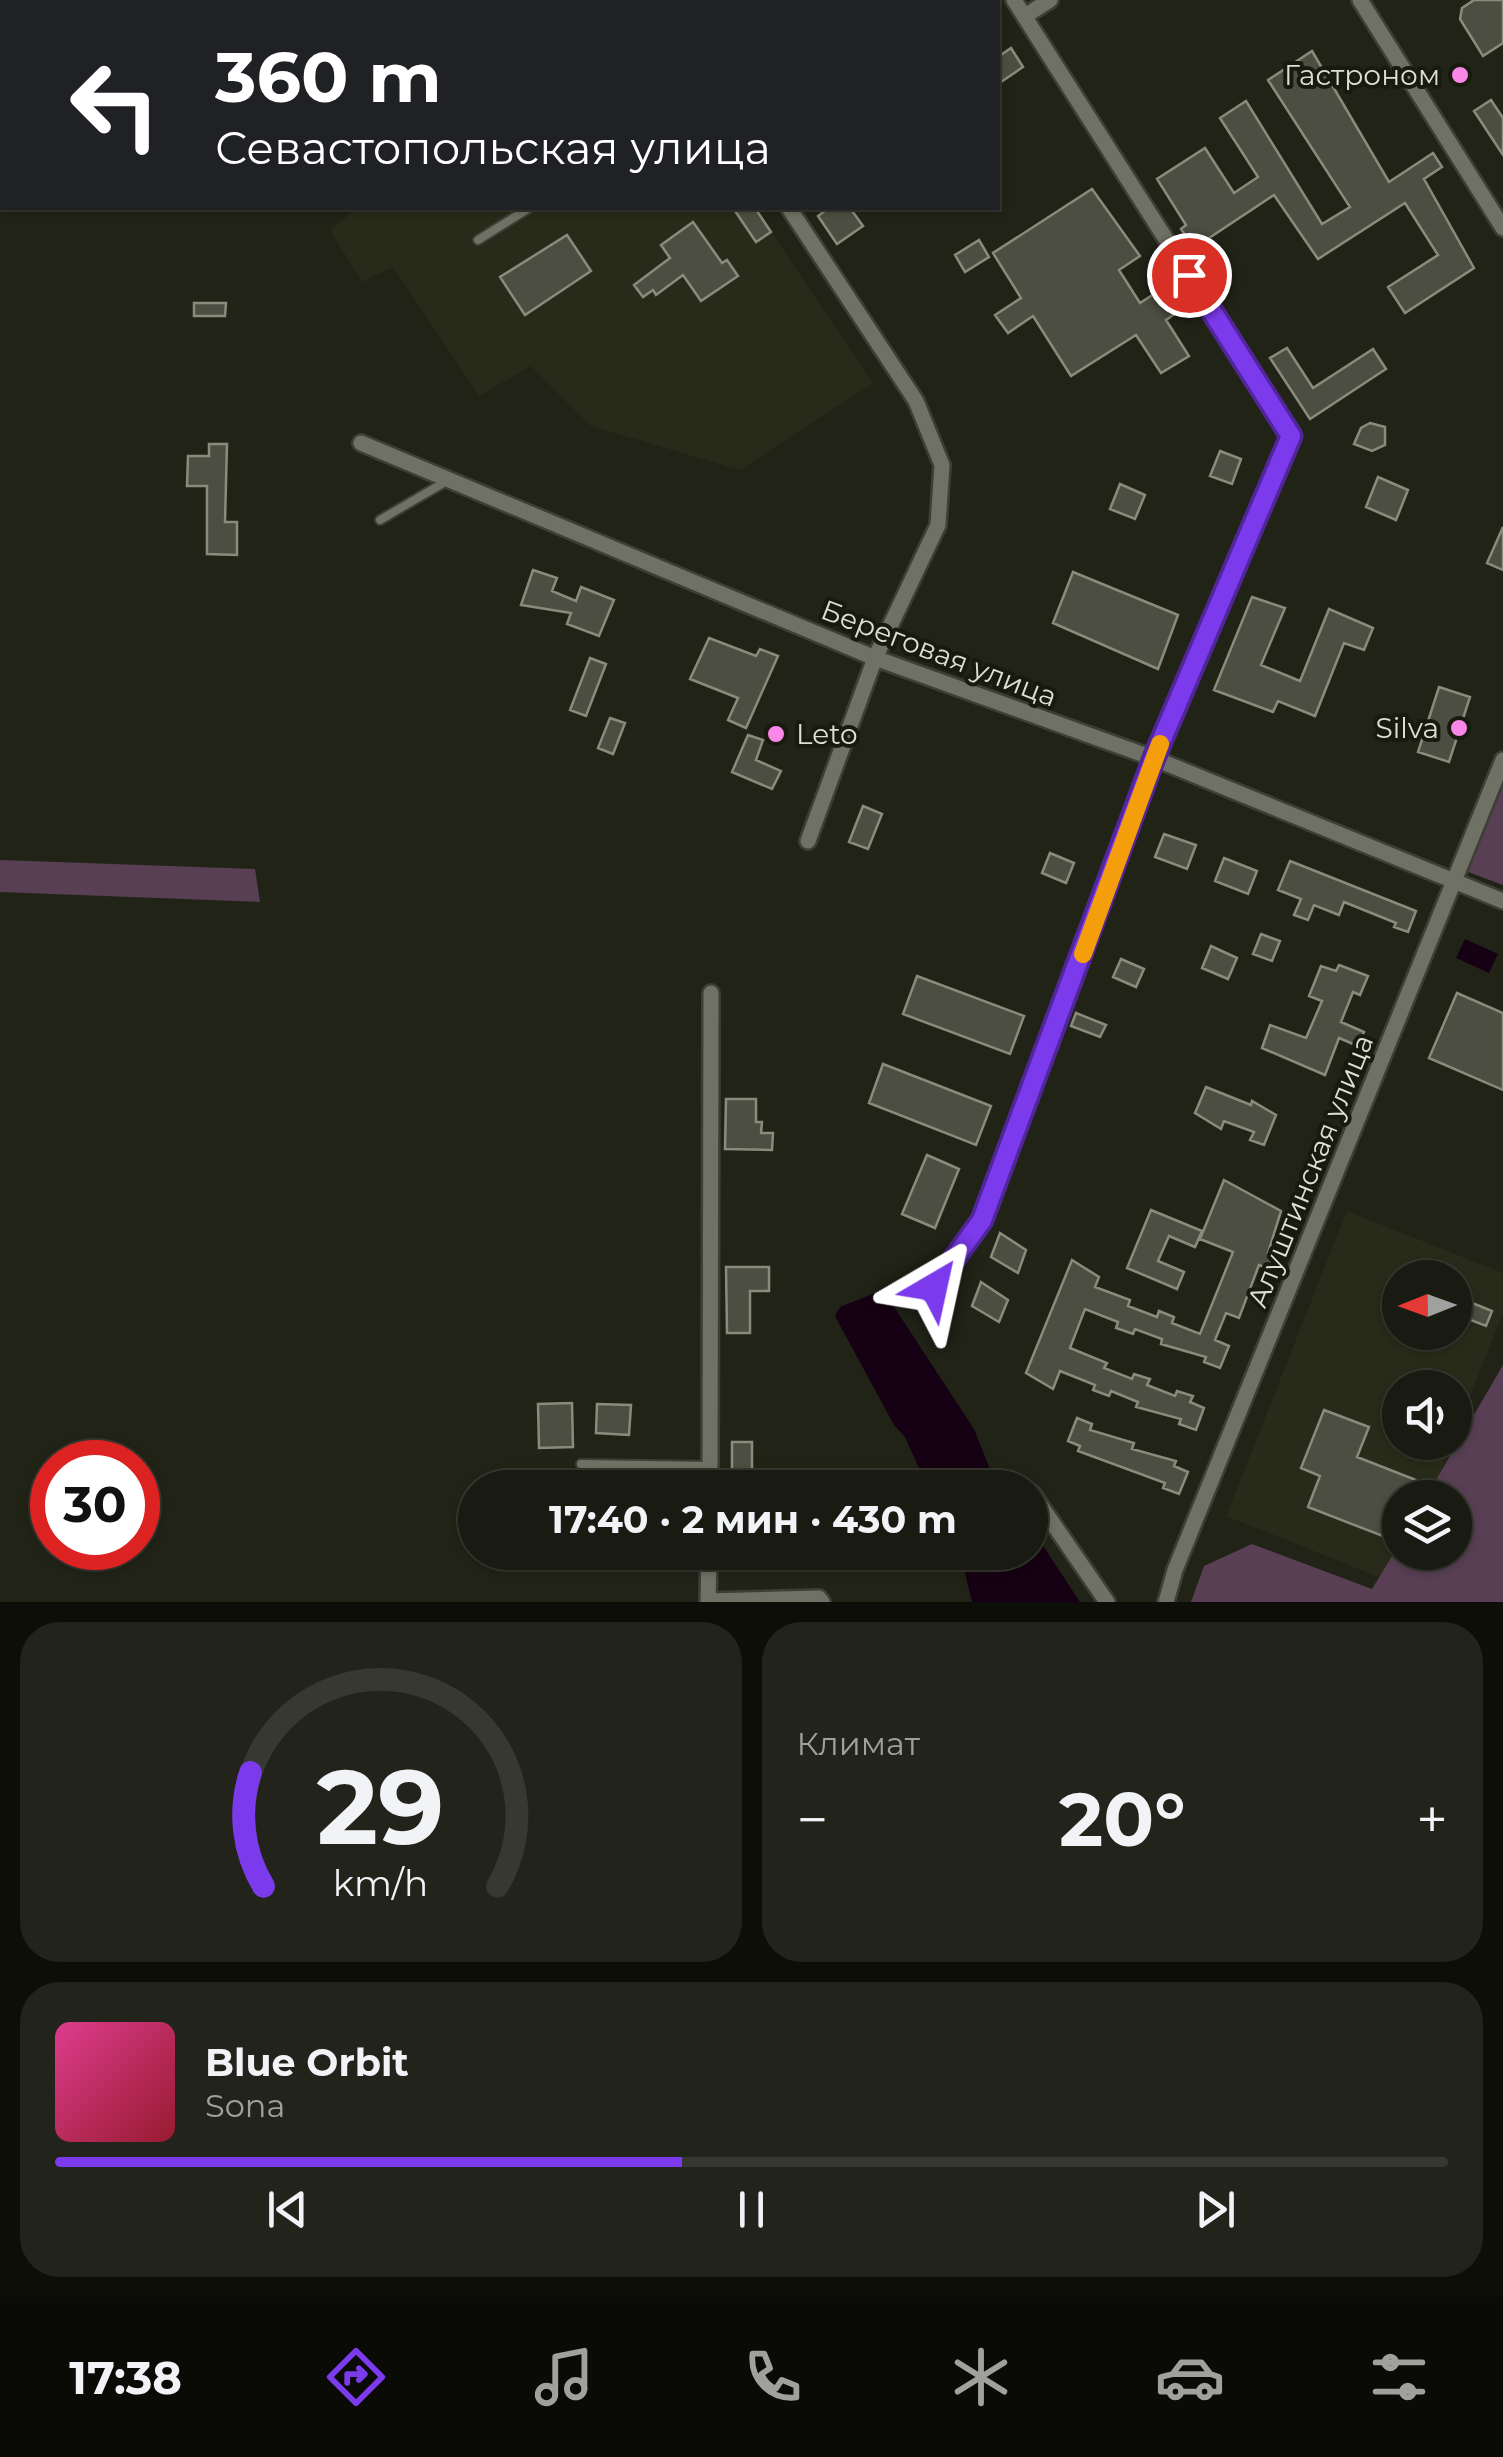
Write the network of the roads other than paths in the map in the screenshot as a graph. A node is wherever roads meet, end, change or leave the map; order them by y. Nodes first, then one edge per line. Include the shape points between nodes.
1 (1014, 0) edge
2 (1050, 0) edge
3 (1360, 0) edge
4 (1025, 16) junction
5 (526, 210) edge
6 (790, 210) edge
7 (1503, 228) edge
8 (478, 240) dead end
9 (361, 443) dead end
10 (449, 480) junction
11 (380, 520) dead end
12 (875, 658) junction
13 (1154, 758) junction
14 (1503, 760) edge
15 (808, 841) dead end
16 (1455, 881) junction
17 (1503, 901) edge
18 (711, 993) dead end
19 (934, 1287) dead end
20 (581, 1464) dead end
21 (710, 1466) junction
22 (710, 1470) edge
23 (1048, 1517) edge
24 (709, 1570) edge
25 (708, 1601) edge
26 (822, 1602) edge
27 (1106, 1602) edge
28 (1166, 1602) edge

1 - 4 street
2 - 4 street
3 - 7 street
4 - 13 street via 1291,436
5 - 8 lane
6 - 12 street via 916,401 942,465 938,525
9 - 10 street, Береговая улица
10 - 11 lane
10 - 12 street, Береговая улица
12 - 13 street, Береговая улица
12 - 15 street
13 - 16 street, Береговая улица
13 - 19 street via 982,1220
14 - 16 street, Алуштинская улица
16 - 17 street, Береговая улица
16 - 28 street, Алуштинская улица
18 - 21 street
20 - 21 lane
21 - 22 street
23 - 27 street
24 - 25 street
25 - 26 street

